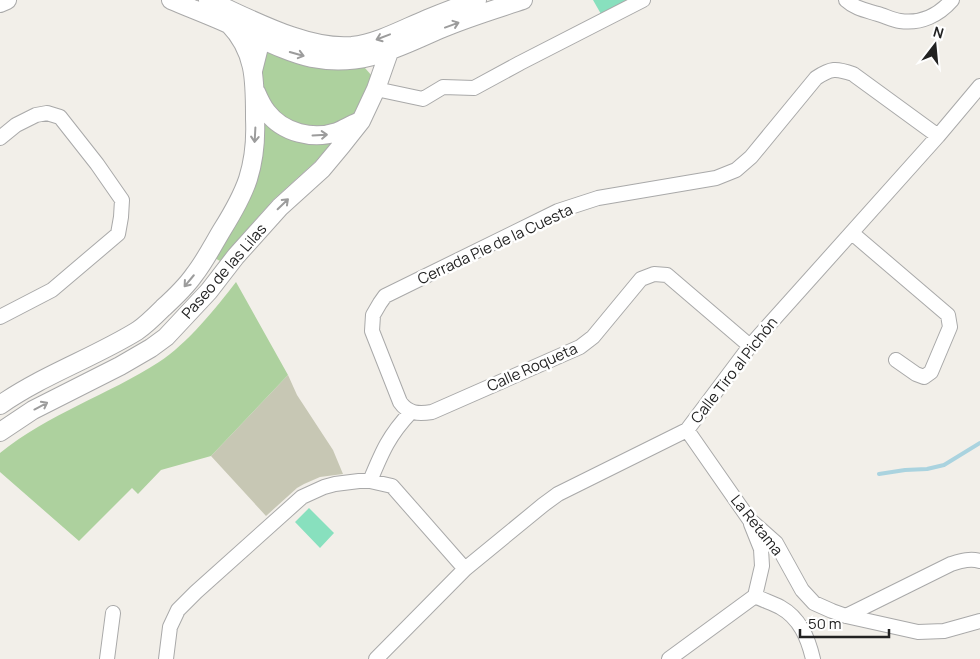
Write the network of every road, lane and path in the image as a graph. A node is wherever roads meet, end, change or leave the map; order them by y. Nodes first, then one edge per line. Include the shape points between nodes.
1 (8, 0) edge
2 (171, 0) edge
3 (208, 0) edge
4 (477, 0) edge
5 (523, 0) edge
6 (643, 0) edge
7 (846, 0) edge
8 (952, 0) edge
9 (0, 4) edge
10 (229, 24) junction
11 (265, 33) junction
12 (389, 52) junction
13 (255, 83) junction
14 (980, 86) edge
15 (376, 89) junction
16 (361, 120) junction
17 (938, 136) junction
18 (0, 138) edge
19 (852, 233) junction
20 (0, 317) edge
21 (750, 346) junction
22 (896, 360) dead end
23 (0, 405) edge
24 (411, 412) junction
25 (687, 430) junction
26 (0, 432) edge
27 (370, 481) junction
28 (749, 519) junction
29 (980, 560) edge
30 (465, 569) junction
31 (755, 596) junction
32 (113, 613) dead end
33 (846, 616) junction
34 (980, 621) edge
35 (107, 659) edge
36 (166, 659) edge
37 (376, 659) edge
38 (669, 659) edge
39 (813, 659) edge

1 - 9 street
2 - 10 street
3 - 11 street
4 -> 11 street via 383,38 351,46
12 -> 5 street via 445,27
6 - 15 street via 474,88 443,87 423,100
7 - 8 street via 854,7 900,21 916,22 933,17
10 - 11 street
10 - 13 street, Paseo de las Lilas via 247,49
11 -> 12 street via 288,51 326,60 353,61
11 - 13 street, Paseo de las Lilas
12 - 15 street, Paseo de las Lilas
13 -> 16 street via 266,111 290,130 308,135 328,134
13 -> 23 street, Paseo de las Lilas via 254,149 248,179 194,276 138,330
14 - 17 street, Calle Tiro al Pichón
15 - 16 street, Paseo de las Lilas
26 -> 16 street, Paseo de las Lilas via 33,410 136,357 166,336 280,207 322,169
17 - 19 street, Calle Tiro al Pichón
17 - 24 street, Cerrada Pie de la Cuesta via 854,74 841,69 827,71 816,78 750,158 736,170 716,178 598,198 558,212 385,296 373,315 372,331 400,402
18 - 20 street via 36,115 47,113 60,117 122,200 118,234 52,290
19 - 21 street, Calle Tiro al Pichón
19 - 22 street via 948,315 950,327 931,372 924,377
21 - 24 street, Calle Roqueta via 667,275 654,274 641,279 593,337 580,346 432,412
21 - 25 street, Calle Tiro al Pichón
24 - 27 street via 386,445
25 - 28 street, La Retama
25 - 30 street, Calle Tiro al Pichón via 558,494
27 - 30 street via 392,486
27 - 36 street via 335,484 302,497 178,610 170,626
28 - 31 street via 762,549 762,566
28 - 33 street, La Retama via 776,543 802,590 814,603
29 - 33 street via 951,564
30 - 37 street, Calle Tiro al Pichón
31 - 38 street
31 - 39 street via 782,608 800,624 810,643
32 - 35 street
33 - 34 street, La Retama via 918,632 944,631

